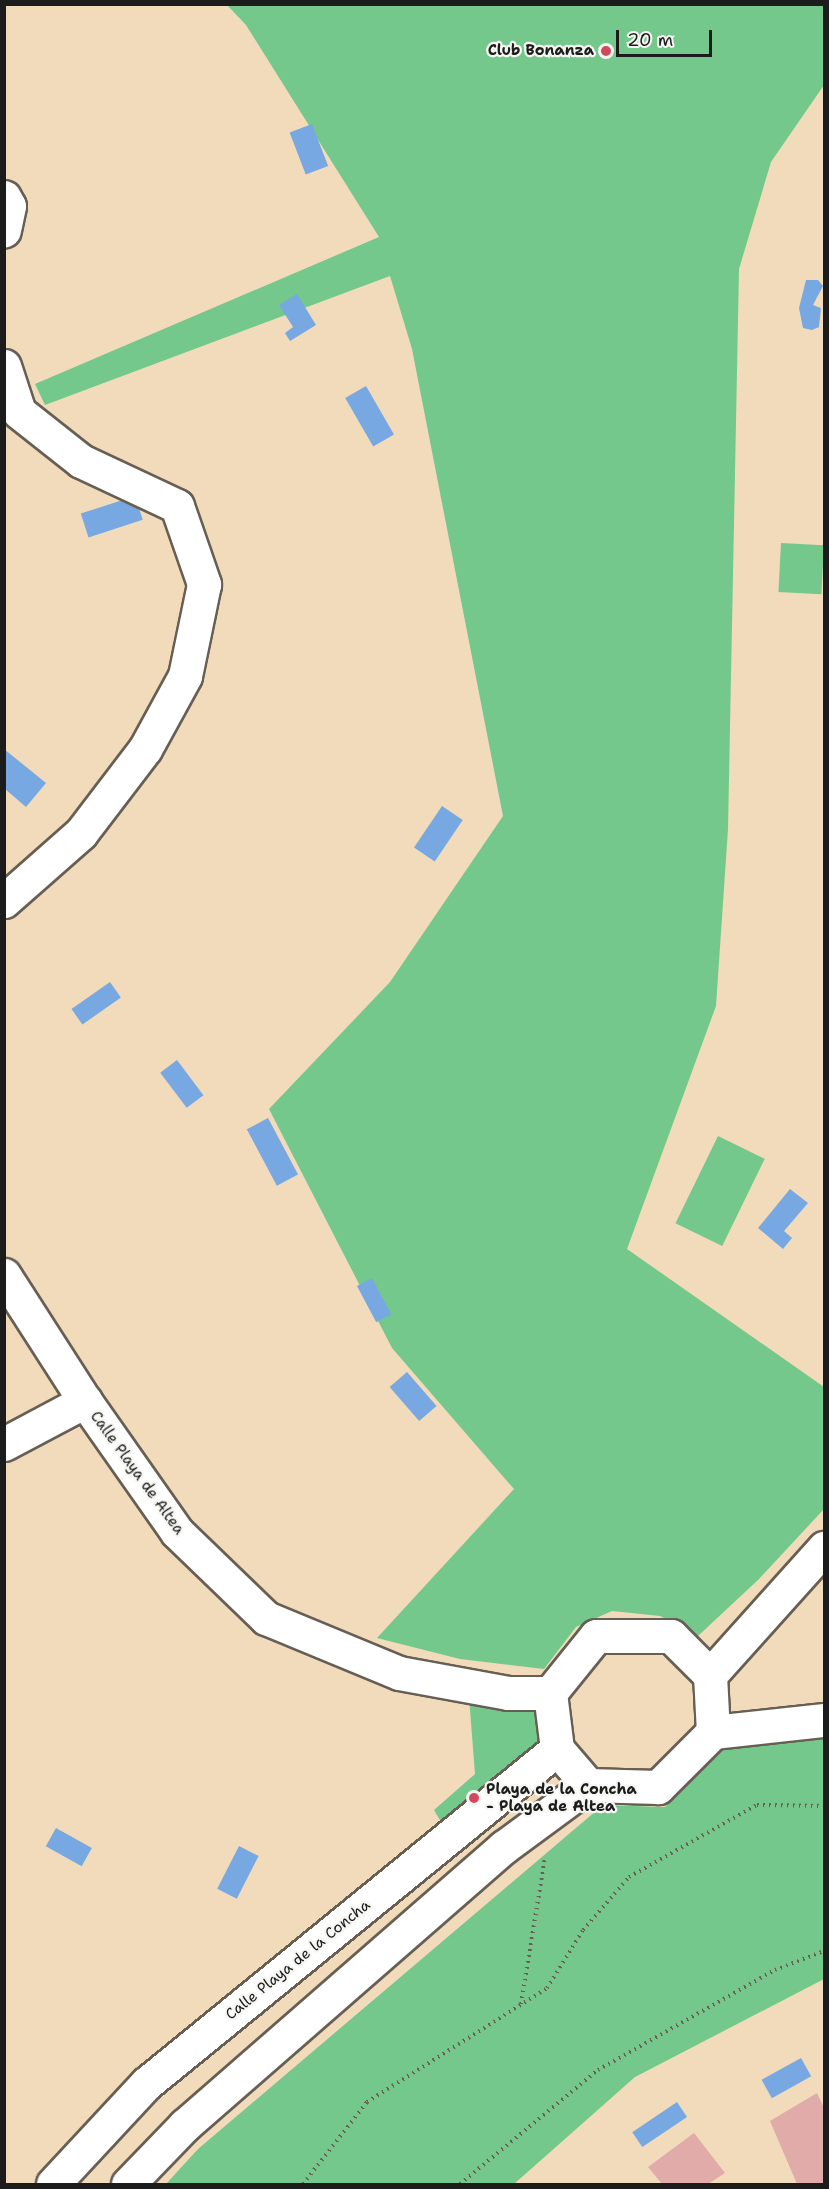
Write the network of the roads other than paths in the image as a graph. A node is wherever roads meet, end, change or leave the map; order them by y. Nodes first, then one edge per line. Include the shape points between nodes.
1 (4, 197) edge
2 (4, 230) edge
3 (4, 366) edge
4 (4, 901) edge
5 (4, 1275) edge
6 (85, 1401) junction
7 (4, 1444) edge
8 (825, 1548) edge
9 (710, 1674) junction
10 (550, 1693) junction
11 (825, 1720) edge
12 (713, 1732) junction
13 (557, 1749) junction
14 (588, 1785) junction
15 (52, 2184) edge
16 (128, 2184) edge

1 - 2 street via 9,206
3 - 4 street via 18,412 81,461 177,506 204,584 185,676 145,749 81,833
5 - 6 street, Calle Playa de Altea
6 - 7 street
6 - 10 street, Calle Playa de Altea via 177,1532 266,1618 399,1673 508,1693
8 - 9 street
9 - 10 street via 671,1636 596,1636
9 - 12 street
10 - 13 street
11 - 12 street
12 - 14 street via 658,1787
13 - 14 street
13 - 15 street, Calle Playa de la Concha via 147,2083
14 - 16 street via 504,1847 185,2125

